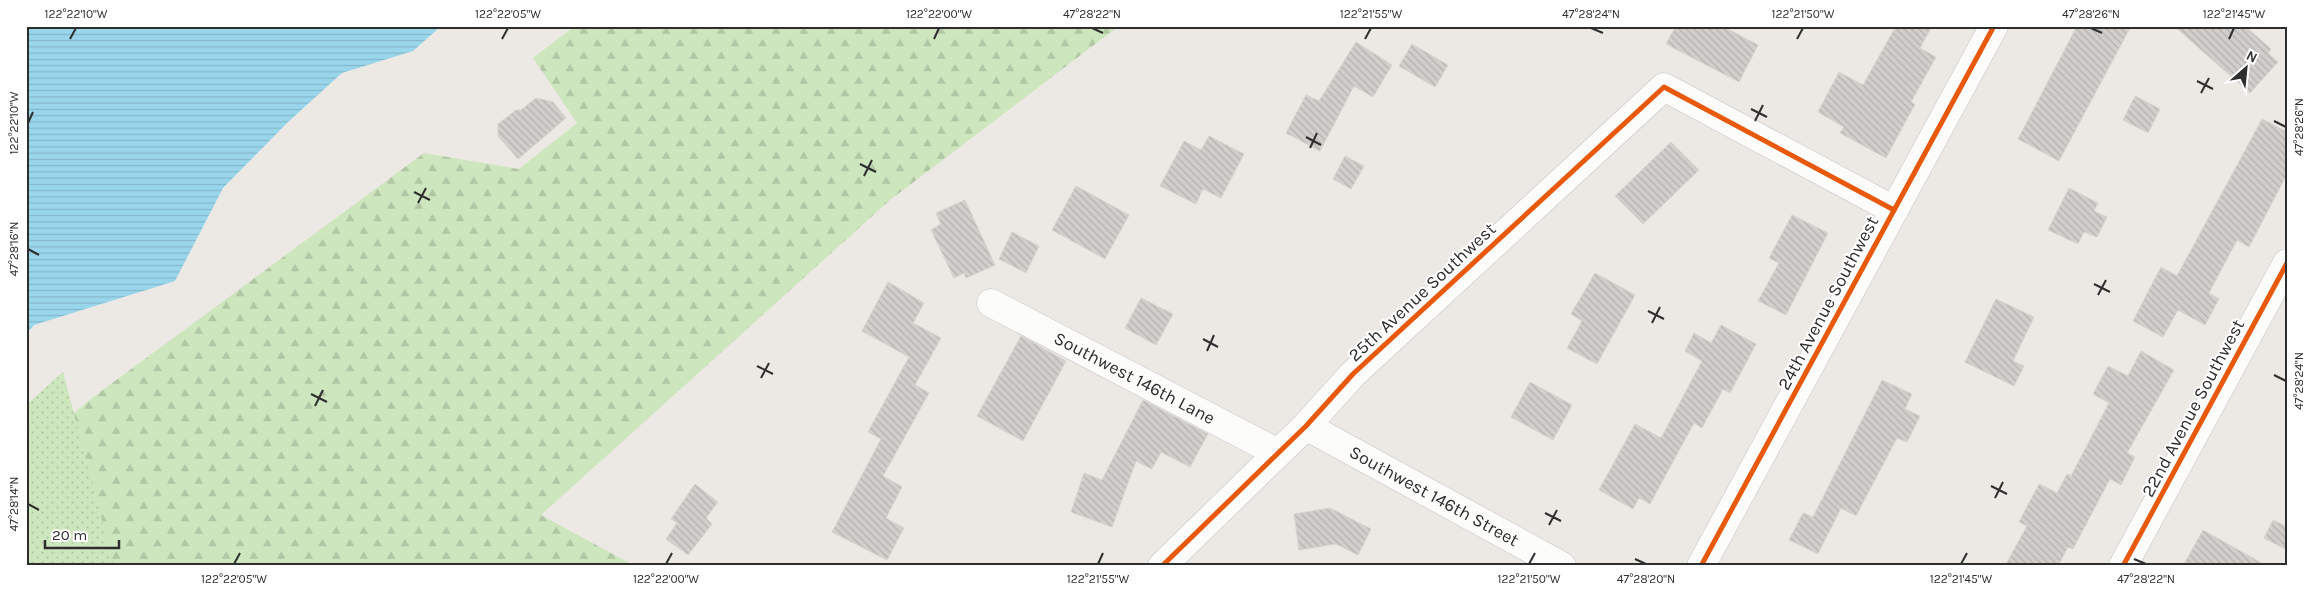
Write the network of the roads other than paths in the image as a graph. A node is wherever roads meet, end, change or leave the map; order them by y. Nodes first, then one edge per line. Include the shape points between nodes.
1 (1994, 26) edge
2 (1894, 210) junction
3 (2287, 263) edge
4 (991, 303) dead end
5 (1306, 426) junction
6 (1278, 453) junction
7 (1162, 566) edge
8 (1562, 566) edge
9 (1701, 566) edge
10 (2123, 566) edge

1 - 2 street, 24th Avenue Southwest
2 - 5 street, 25th Avenue Southwest via 1664,87 1353,374
2 - 9 street, 24th Avenue Southwest
3 - 10 street, 22nd Avenue Southwest
4 - 6 street, Southwest 146th Lane
5 - 6 street, 25th Avenue Southwest
5 - 8 street, Southwest 146th Street
6 - 7 street, 25th Avenue Southwest

